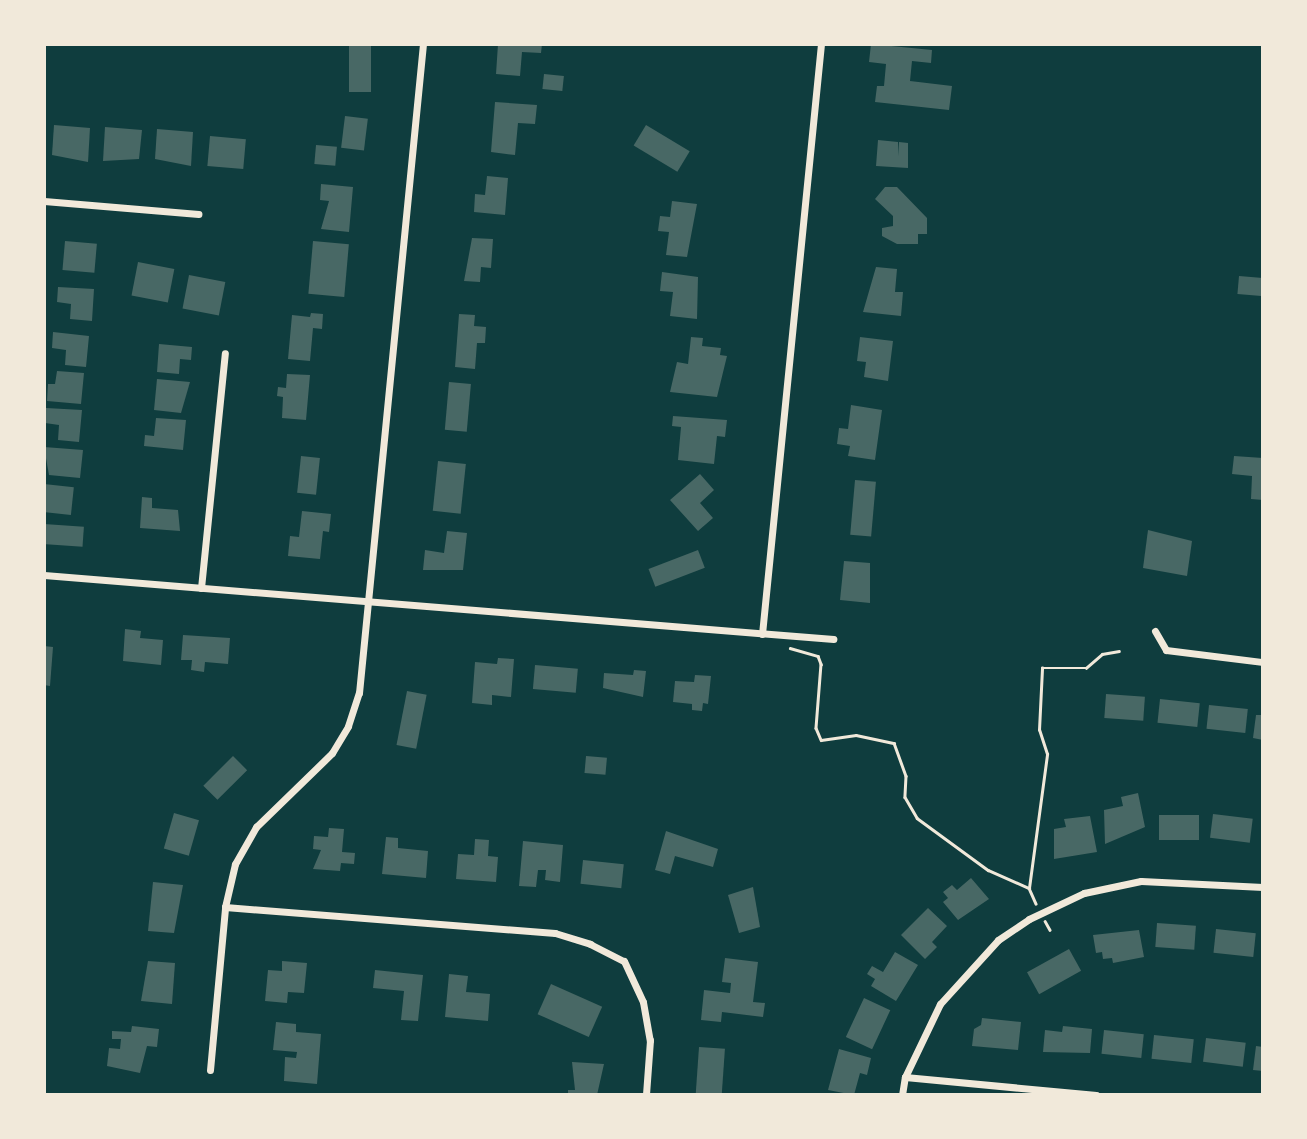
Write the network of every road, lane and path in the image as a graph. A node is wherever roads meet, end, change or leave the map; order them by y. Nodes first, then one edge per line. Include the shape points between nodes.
1 (423, 44) edge
2 (821, 44) edge
3 (44, 201) edge
4 (198, 214) dead end
5 (225, 353) dead end
6 (44, 575) edge
7 (201, 587) junction
8 (369, 602) junction
9 (1155, 631) dead end
10 (762, 634) junction
11 (833, 639) dead end
12 (785, 645) dead end
13 (1119, 650) dead end
14 (1263, 662) edge
15 (1263, 887) edge
16 (1028, 888) junction
17 (1037, 906) dead end
18 (225, 907) junction
19 (1045, 921) dead end
20 (1050, 930) dead end
21 (210, 1070) dead end
22 (905, 1077) junction
23 (646, 1095) edge
24 (902, 1095) edge
25 (1096, 1095) edge

1 - 8 street
2 - 10 street
3 - 4 street
5 - 7 street
6 - 7 street
7 - 8 street
8 - 10 street
8 - 18 street via 361,682 348,726 320,766 256,827 235,864
9 - 14 street via 1166,650
10 - 11 street
12 - 16 path via 818,656 816,728 821,740 856,735 894,743 906,776 905,797 917,818 988,870
13 - 16 path via 1102,654 1086,668 1042,668 1039,730 1047,754
15 - 22 street via 1141,881 1084,893 1046,910 998,940 958,980 925,1031
16 - 17 path
18 - 21 street
18 - 23 street via 555,933 624,961 649,1027
19 - 20 path
22 - 24 street
22 - 25 street

